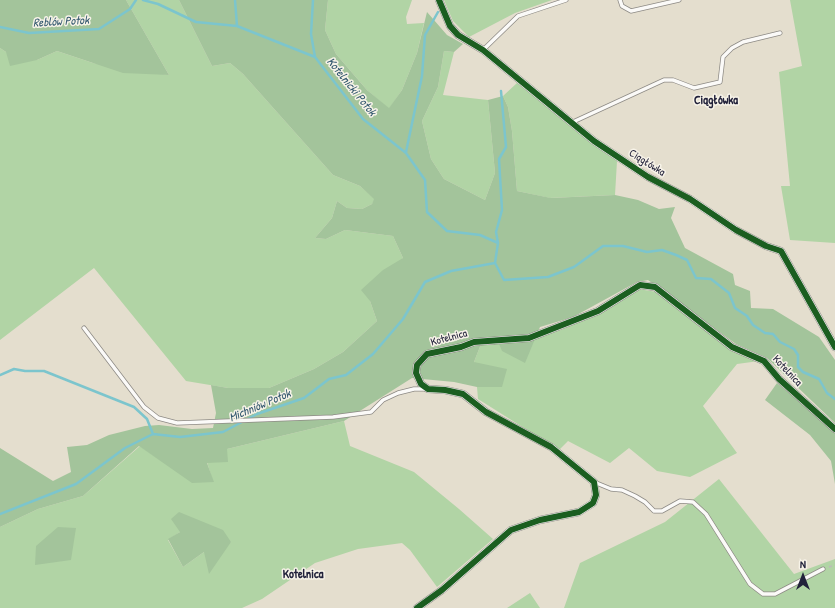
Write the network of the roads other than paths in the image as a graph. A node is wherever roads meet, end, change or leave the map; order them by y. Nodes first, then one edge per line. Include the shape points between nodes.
1 (439, 0) edge
2 (566, 0) edge
3 (620, 0) edge
4 (679, 0) edge
5 (780, 33) dead end
6 (483, 50) junction
7 (573, 122) junction
8 (84, 328) dead end
9 (835, 347) edge
10 (428, 389) junction
11 (835, 429) edge
12 (594, 482) junction
13 (823, 569) dead end
14 (417, 608) edge

1 - 6 street, Ciągłówka via 450,26 471,44
2 - 6 lane via 518,16
3 - 4 lane via 622,6 631,12
5 - 7 lane via 743,42 732,48 723,57 720,82 694,88 673,80 664,80
6 - 7 street, Ciągłówka
7 - 9 street, Ciągłówka via 594,141 648,177 690,199 736,230 781,251
8 - 10 lane via 144,407 158,418 177,423 333,417 371,412 383,400 398,393
10 - 11 street, Kotelnica via 421,384 416,373 417,365 427,354 474,342 529,338 598,311 640,285 655,287 732,347 764,361 779,379
10 - 12 street via 463,394 486,412 551,447
12 - 13 lane via 635,496 654,511 662,511 680,501 693,502 706,514 750,584 763,594 775,594
12 - 14 street via 595,500 587,508 511,530 442,590

